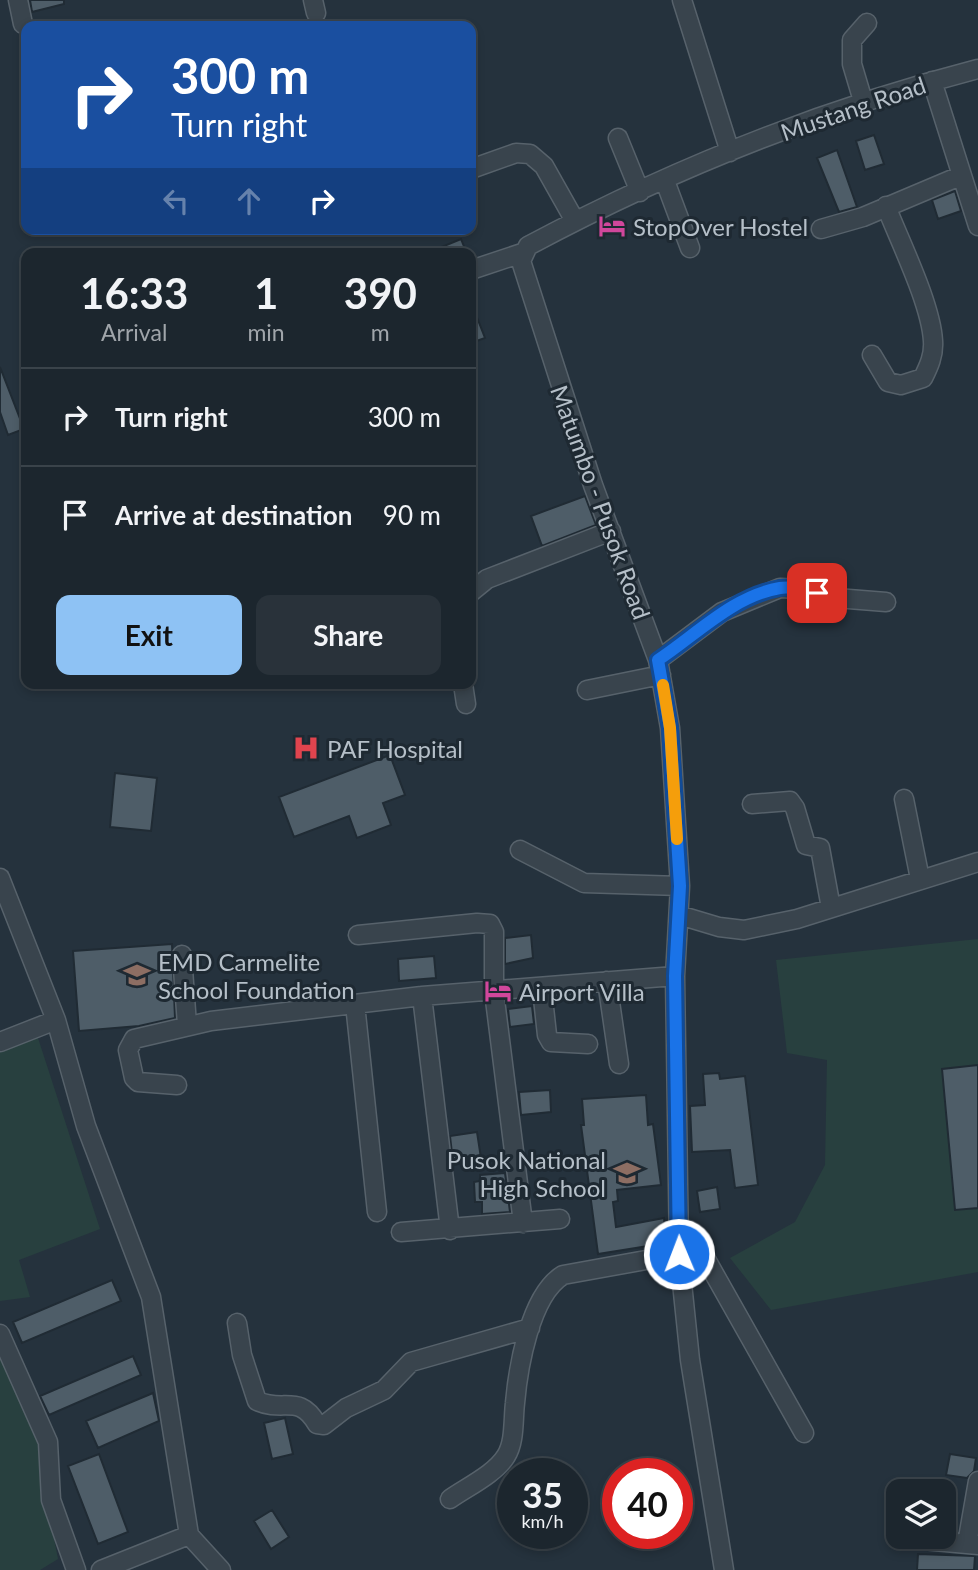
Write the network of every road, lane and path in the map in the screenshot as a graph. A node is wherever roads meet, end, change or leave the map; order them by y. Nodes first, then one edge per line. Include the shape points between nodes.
1 (18, 0) edge
2 (686, 1) edge
3 (22, 21) edge
4 (867, 23) dead end
5 (978, 69) edge
6 (932, 81) junction
7 (863, 101) junction
8 (618, 138) dead end
9 (730, 152) junction
10 (476, 167) edge
11 (960, 176) junction
12 (665, 181) junction
13 (640, 192) junction
14 (886, 206) junction
15 (575, 220) junction
16 (978, 226) edge
17 (821, 229) dead end
18 (690, 248) dead end
19 (522, 253) junction
20 (476, 268) edge
21 (872, 355) dead end
22 (611, 531) junction
23 (476, 588) edge
24 (886, 603) dead end
25 (659, 667) junction
26 (464, 689) edge
27 (587, 690) dead end
28 (466, 704) dead end
29 (904, 799) dead end
30 (752, 804) dead end
31 (520, 850) dead end
32 (978, 862) edge
33 (0, 878) edge
34 (920, 879) junction
35 (680, 886) junction
36 (831, 908) junction
37 (679, 915) junction
38 (358, 935) dead end
39 (182, 955) dead end
40 (675, 976) junction
41 (607, 981) junction
42 (542, 989) junction
43 (494, 992) junction
44 (422, 996) junction
45 (355, 1004) junction
46 (56, 1020) junction
47 (187, 1025) junction
48 (0, 1042) edge
49 (587, 1044) dead end
50 (619, 1064) dead end
51 (177, 1085) dead end
52 (377, 1212) dead end
53 (560, 1219) dead end
54 (523, 1223) junction
55 (450, 1230) junction
56 (401, 1232) dead end
57 (679, 1246) junction
58 (237, 1323) dead end
59 (530, 1328) junction
60 (0, 1334) edge
61 (804, 1433) dead end
62 (978, 1481) edge
63 (450, 1499) dead end
64 (189, 1535) junction
65 (973, 1544) edge
66 (127, 1565) edge
67 (76, 1570) edge
68 (101, 1570) edge
69 (221, 1570) edge
70 (724, 1570) edge

1 - 3 street
2 - 9 street
4 - 7 street via 852,40 852,64
5 - 6 street, Mustang Road
6 - 7 street, Mustang Road
6 - 11 street
7 - 9 street, Mustang Road
8 - 13 street
9 - 12 street
10 - 15 street via 516,153 530,154 544,166
11 - 14 street
11 - 16 street
12 - 13 street
12 - 18 street
13 - 15 street
14 - 17 street
14 - 21 street via 929,319 932,361 923,378 901,385 888,382
15 - 19 street
19 - 20 street
19 - 22 street, Matumbo - Pusok Road via 555,376
22 - 23 street via 487,579
22 - 25 street, Matumbo - Pusok Road
24 - 25 street via 780,588 722,612
25 - 27 street
25 - 35 street, Matumbo - Pusok Road via 670,728
26 - 28 street
29 - 34 street
30 - 36 street via 790,801 806,845 820,848
31 - 35 street via 584,883
32 - 34 street
33 - 46 street
34 - 36 street
35 - 37 street, Matumbo - Pusok Road
36 - 37 street via 744,930
37 - 40 street, Matumbo - Pusok Road
38 - 43 street via 491,924
39 - 47 street
40 - 41 street
40 - 57 street, Matumbo - Pusok Road
41 - 42 street
41 - 50 street
42 - 43 street
42 - 49 street via 551,1042
43 - 44 street
43 - 54 street
44 - 45 street
44 - 55 street
45 - 47 street
45 - 52 street
46 - 48 street
46 - 64 street via 86,1126 151,1297
47 - 51 street via 143,1034 128,1050 131,1073 138,1082
53 - 54 street
54 - 55 street
55 - 56 street
57 - 59 street via 563,1275 547,1289
57 - 61 street via 691,1243 703,1254
57 - 70 street, Matumbo - Pusok Road via 690,1360
58 - 59 street via 257,1401 274,1407 299,1405 317,1424 324,1425 346,1408 384,1390 411,1362
59 - 63 street via 517,1373 505,1458
60 - 67 street via 48,1442 51,1500
62 - 65 street
64 - 66 street
64 - 69 street
66 - 68 street

